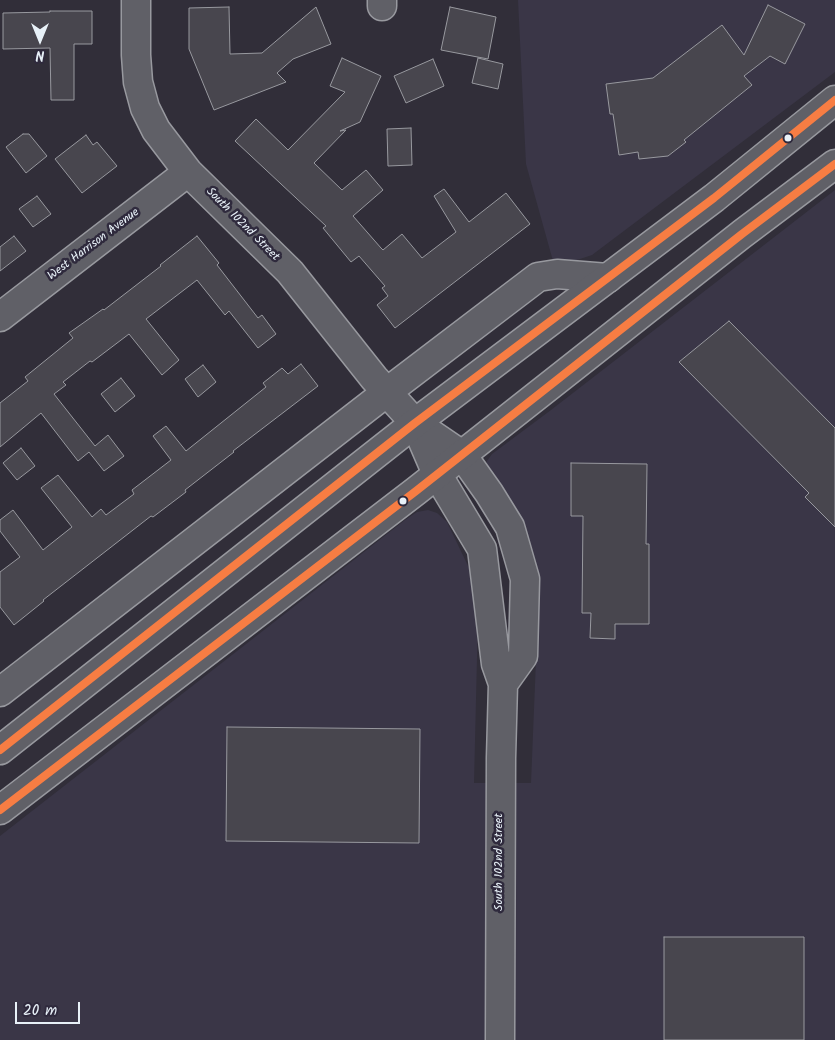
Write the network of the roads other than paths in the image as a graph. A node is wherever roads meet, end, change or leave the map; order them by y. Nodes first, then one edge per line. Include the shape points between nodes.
1 (136, 0) edge
2 (835, 100) edge
3 (835, 164) edge
4 (188, 172) junction
5 (608, 278) junction
6 (0, 317) edge
7 (387, 392) junction
8 (415, 423) junction
9 (462, 455) junction
10 (437, 474) junction
11 (504, 684) junction
12 (0, 692) edge
13 (0, 750) edge
14 (0, 810) edge
15 (500, 1040) edge

1 - 4 street, South 102nd Street via 138,82 145,108 156,130
2 - 5 street
3 - 9 street
4 - 6 street, West Harrison Avenue
4 - 7 street, South 102nd Street via 290,272
5 - 7 street via 557,274 538,277
5 - 8 street
7 - 8 street, South 102nd Street
7 - 12 street
8 - 9 street, South 102nd Street
8 - 10 street, South 102nd Street
8 - 13 street
9 - 10 street
9 - 11 street, South 102nd Street via 510,528 524,579 523,656
10 - 11 street, South 102nd Street via 482,549 496,664
10 - 14 street
11 - 15 street, South 102nd Street via 500,758

